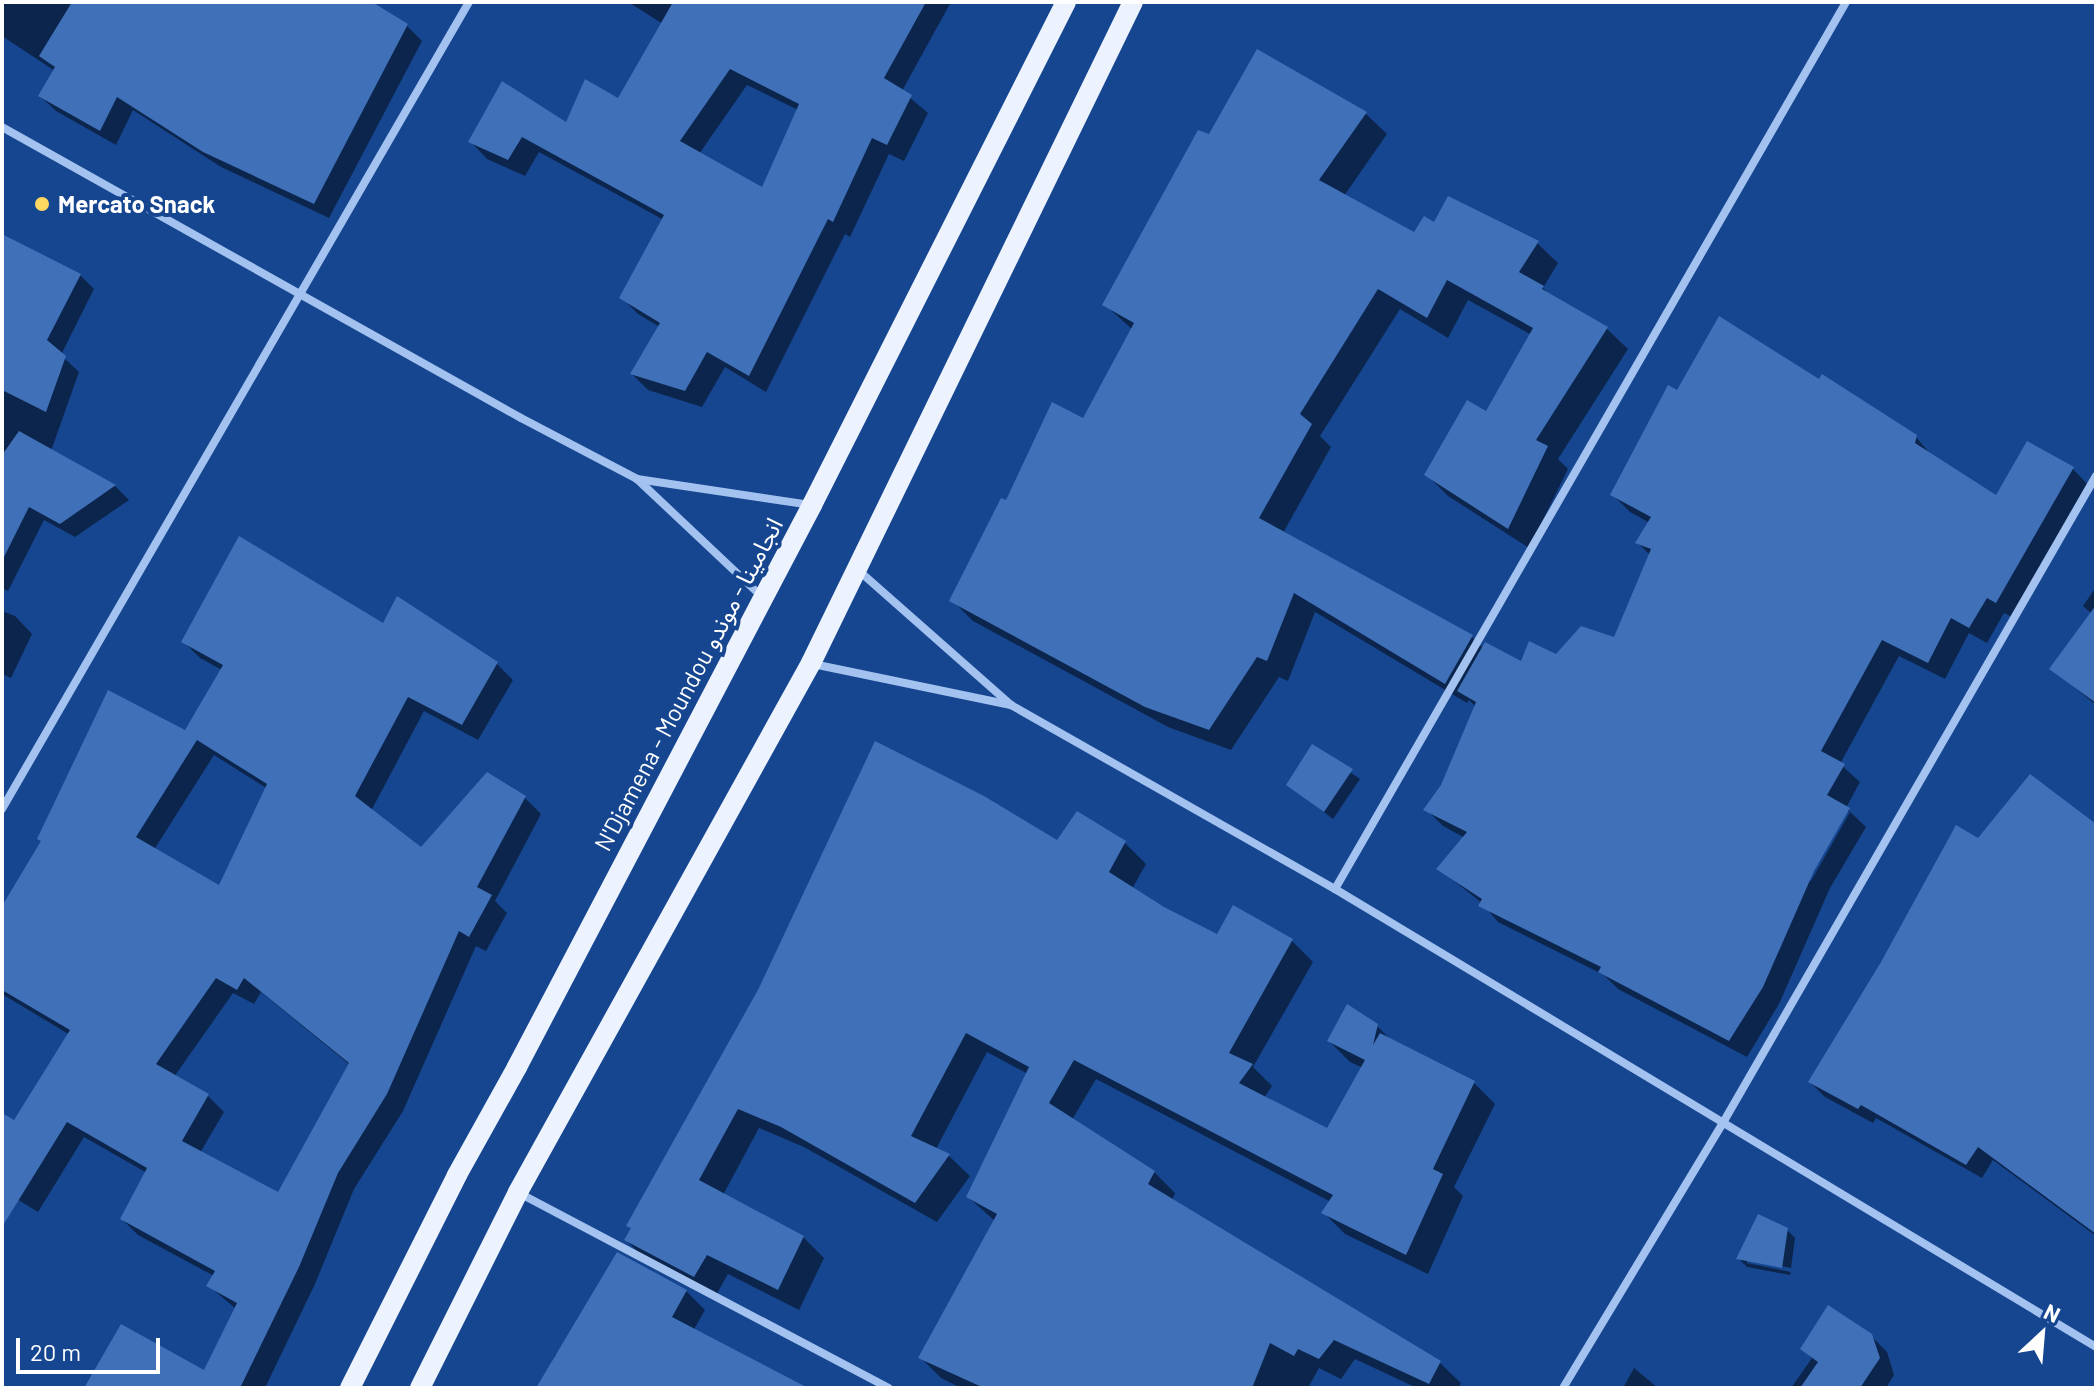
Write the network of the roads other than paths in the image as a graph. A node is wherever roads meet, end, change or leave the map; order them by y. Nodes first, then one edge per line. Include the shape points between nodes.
1 (469, 2) edge
2 (1066, 2) edge
3 (1133, 2) edge
4 (1846, 2) edge
5 (2, 127) edge
6 (301, 296) junction
7 (2096, 476) edge
8 (637, 479) junction
9 (812, 505) junction
10 (858, 570) junction
11 (762, 597) junction
12 (811, 663) junction
13 (1011, 705) junction
14 (2, 809) edge
15 (1335, 889) junction
16 (1724, 1121) junction
17 (518, 1192) junction
18 (2096, 1347) edge
19 (350, 1388) edge
20 (420, 1388) edge
21 (889, 1388) edge
22 (1563, 1388) edge

1 - 6 street
2 - 9 main road, N'Djamena - Moundou انجامينا - موندو
3 - 10 main road
4 - 15 street
5 - 6 street
6 - 8 street
6 - 14 street
7 - 16 street
8 - 9 street
8 - 11 street
9 - 11 main road, N'Djamena - Moundou انجامينا - موندو
10 - 12 main road
10 - 13 street
11 - 19 main road, N'Djamena - Moundou انجامينا - موندو
12 - 13 street
12 - 17 main road
13 - 15 street
15 - 16 street
16 - 18 street
16 - 22 street
17 - 20 main road
17 - 21 street

